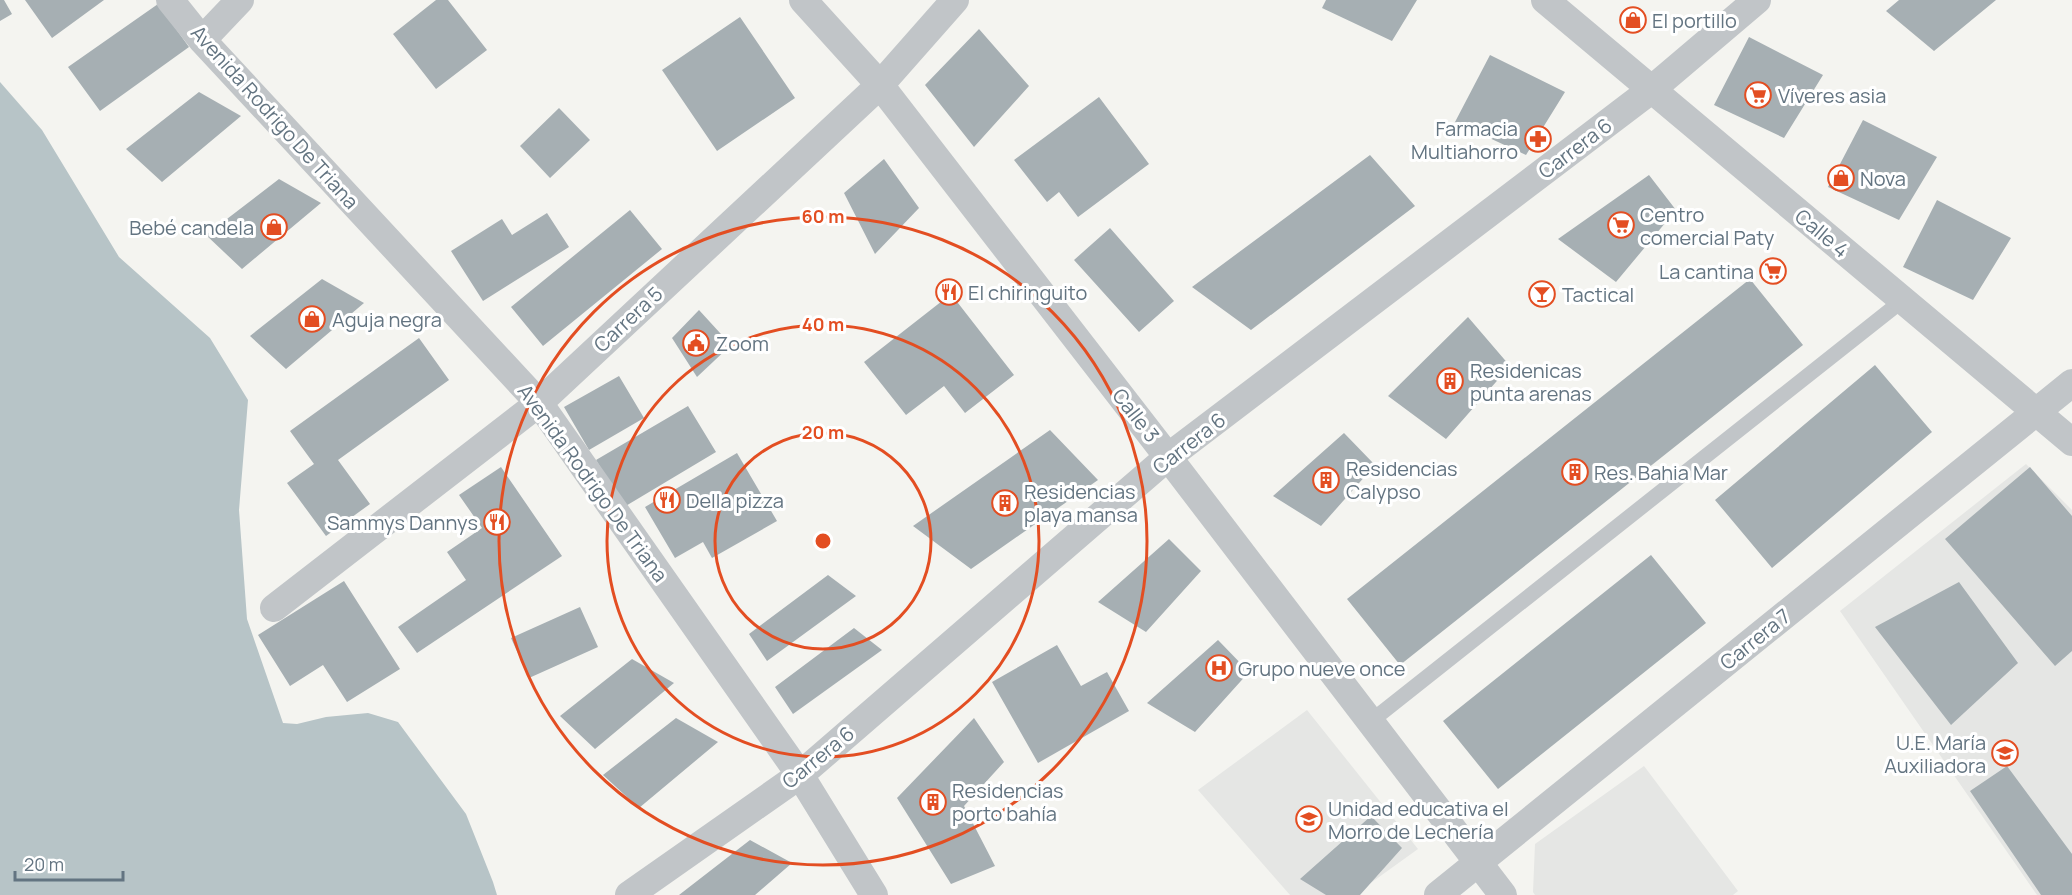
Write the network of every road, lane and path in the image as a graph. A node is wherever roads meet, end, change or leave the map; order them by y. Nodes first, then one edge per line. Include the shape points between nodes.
1 (170, 0) edge
2 (240, 0) edge
3 (803, 0) edge
4 (955, 0) edge
5 (1545, 0) edge
6 (1757, 0) edge
7 (202, 40) junction
8 (880, 85) junction
9 (1652, 90) junction
10 (1903, 300) junction
11 (2072, 383) edge
12 (539, 403) junction
13 (2037, 412) junction
14 (2072, 442) edge
15 (1168, 457) junction
16 (274, 608) dead end
17 (1370, 722) junction
18 (800, 775) junction
19 (1477, 862) junction
20 (629, 895) edge
21 (874, 895) edge
22 (1438, 895) edge
23 (1503, 895) edge

1 - 7 street, Avenida Rodrigo De Triana
2 - 7 street
3 - 8 street, Calle 3
4 - 8 street, Carrera 5
5 - 9 street, Calle 4
6 - 9 street, Carrera 6
7 - 12 street, Avenida Rodrigo De Triana
8 - 12 street, Carrera 5
8 - 15 street, Calle 3
9 - 10 street, Calle 4
9 - 15 street, Carrera 6
10 - 13 street, Calle 4
10 - 17 lane
11 - 13 street, Carrera 7
12 - 16 street, Carrera 5
12 - 18 street, Avenida Rodrigo De Triana
13 - 14 street, Calle 4
13 - 19 street, Carrera 7
15 - 17 street, Calle 3
15 - 18 street, Carrera 6
17 - 19 street, Calle 3
18 - 20 street, Carrera 6
18 - 21 street, Avenida Rodrigo De Triana
19 - 22 street, Carrera 7
19 - 23 street, Calle 3

